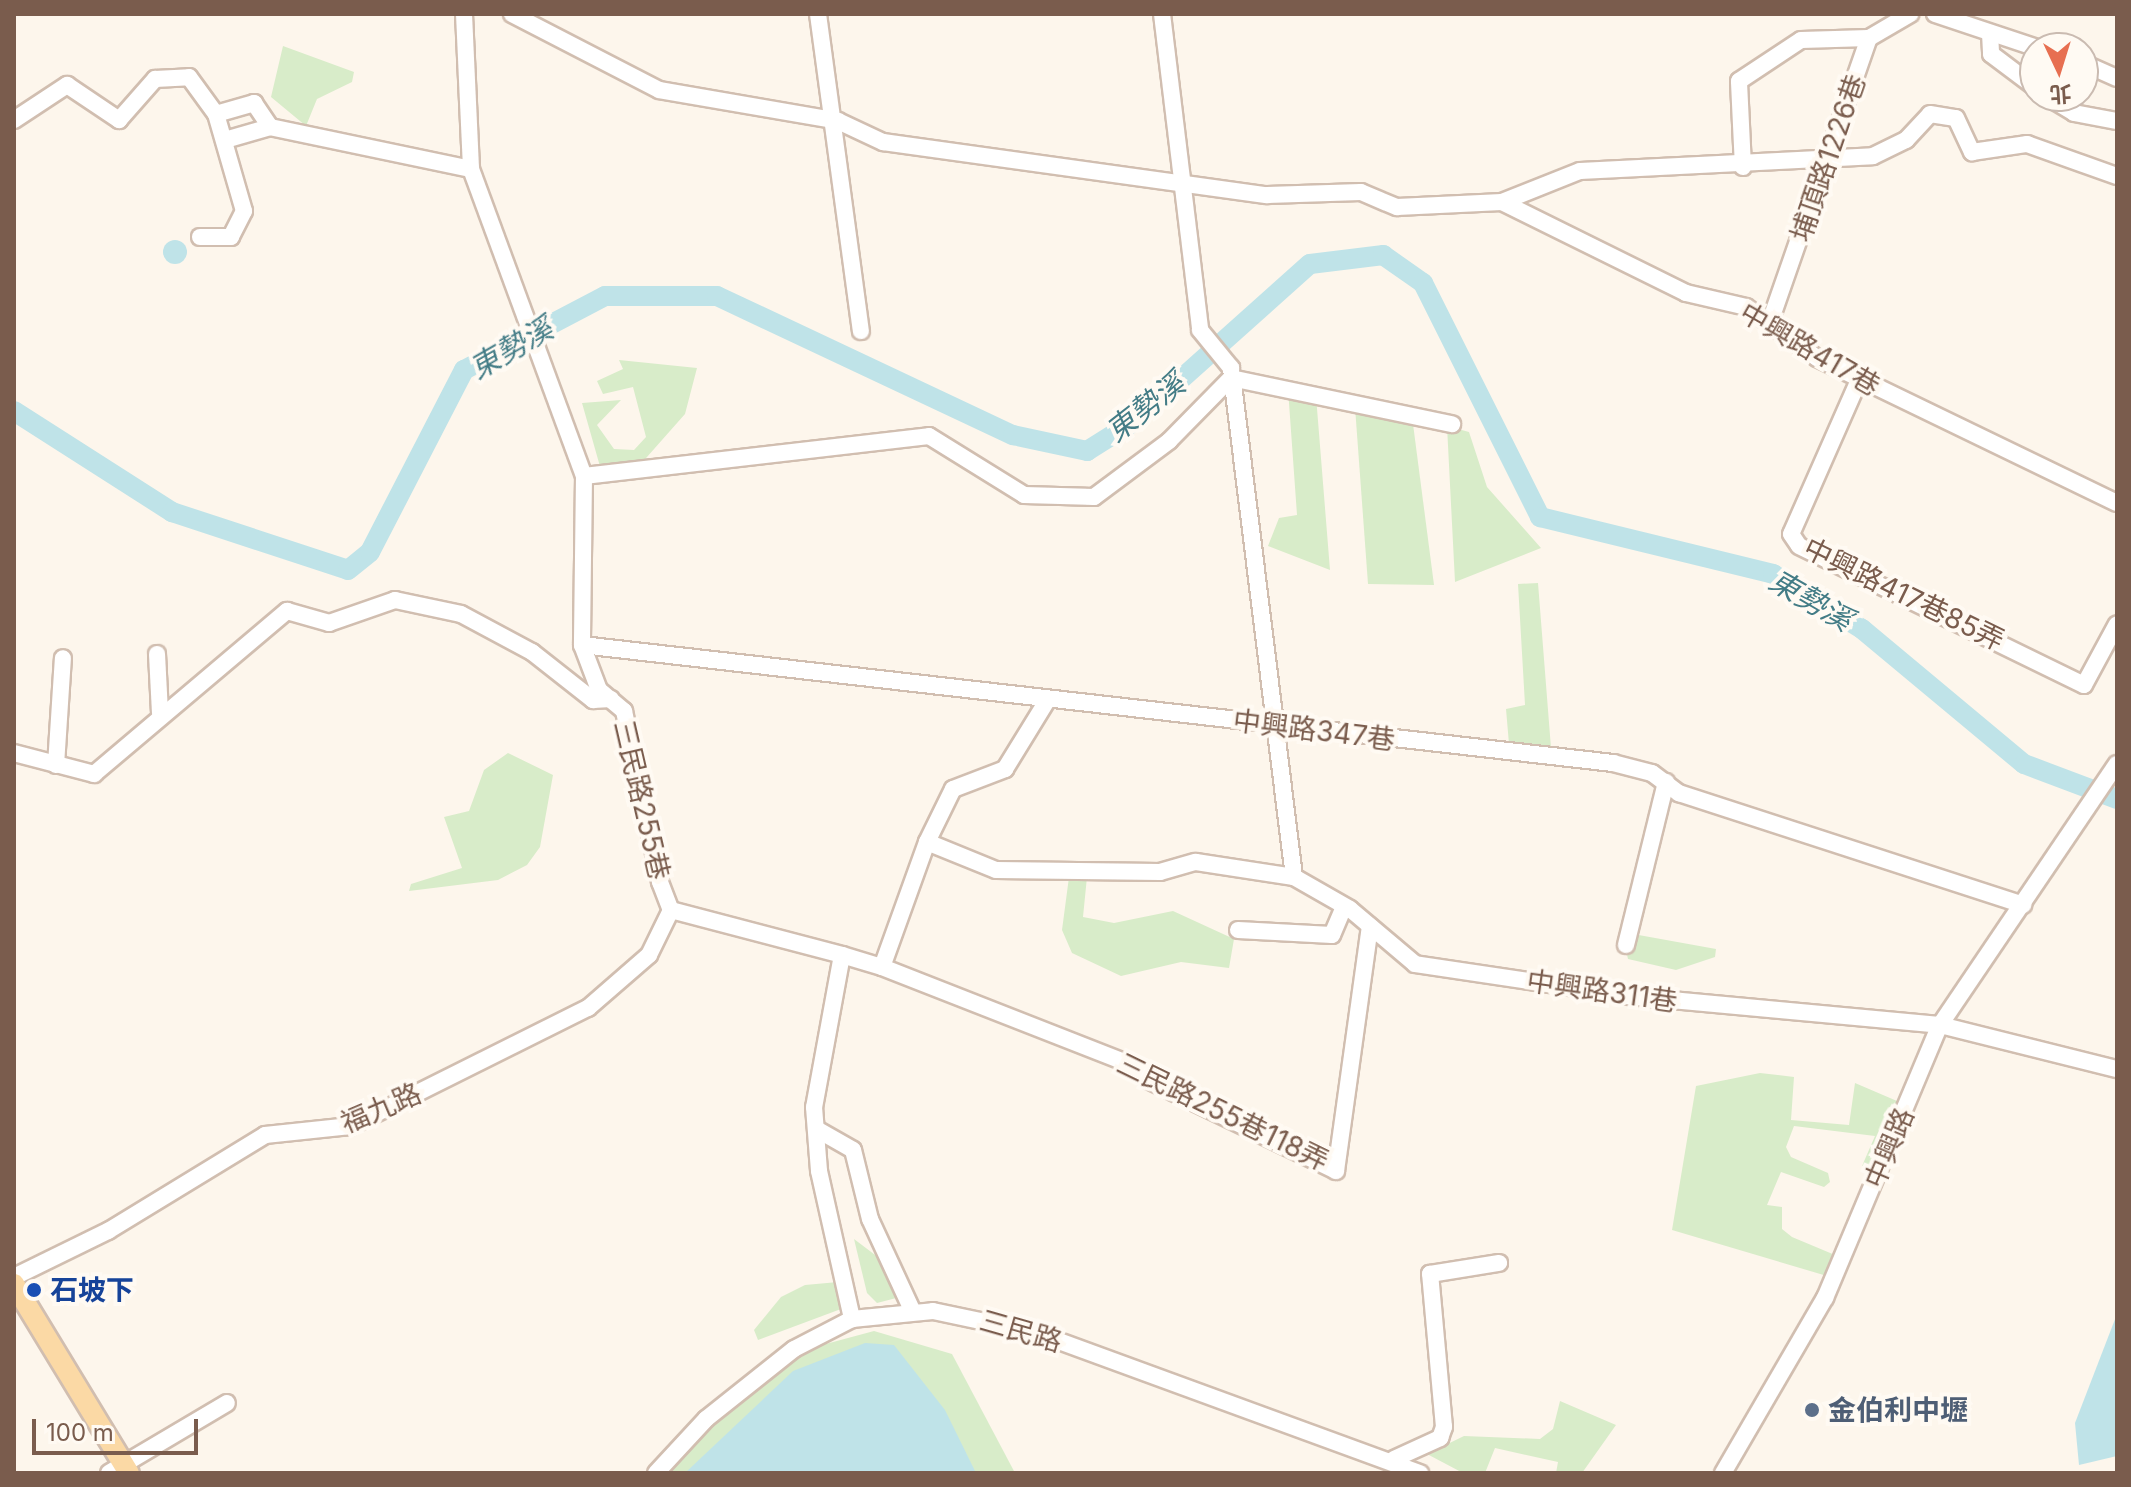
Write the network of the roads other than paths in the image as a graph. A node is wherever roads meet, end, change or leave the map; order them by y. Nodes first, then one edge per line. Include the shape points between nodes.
1 (464, 14) edge
2 (512, 14) edge
3 (818, 14) edge
4 (1162, 14) edge
5 (1910, 14) edge
6 (1935, 14) edge
7 (1990, 33) junction
8 (1869, 38) junction
9 (2019, 42) edge
10 (2019, 75) edge
11 (2072, 112) edge
12 (216, 114) junction
13 (14, 120) edge
14 (838, 121) junction
15 (2117, 121) edge
16 (270, 127) junction
17 (225, 140) junction
18 (1829, 161) junction
19 (1743, 167) junction
20 (471, 169) junction
21 (2117, 176) edge
22 (1185, 186) junction
23 (1502, 202) junction
24 (200, 237) dead end
25 (1770, 322) junction
26 (861, 331) dead end
27 (1231, 373) junction
28 (1859, 380) junction
29 (1452, 424) dead end
30 (584, 476) junction
31 (2117, 503) edge
32 (2117, 624) edge
33 (582, 645) junction
34 (157, 654) dead end
35 (63, 658) dead end
36 (611, 699) junction
37 (1048, 699) junction
38 (160, 713) junction
39 (1272, 725) junction
40 (14, 753) edge
41 (2117, 764) edge
42 (56, 765) junction
43 (1666, 782) junction
44 (927, 842) junction
45 (1294, 877) junction
46 (2023, 905) junction
47 (1344, 907) junction
48 (671, 910) junction
49 (1370, 926) junction
50 (1238, 930) dead end
51 (1626, 945) dead end
52 (842, 955) junction
53 (882, 967) junction
54 (1940, 1025) junction
55 (2117, 1069) edge
56 (818, 1130) junction
57 (1499, 1263) dead end
58 (14, 1283) edge
59 (913, 1312) junction
60 (852, 1319) junction
61 (227, 1403) dead end
62 (1394, 1459) junction
63 (120, 1470) edge
64 (656, 1473) edge
65 (1420, 1473) edge
66 (1723, 1473) edge

1 - 20 street, 三民路255巷
2 - 14 street via 659,90
3 - 14 street
4 - 22 street
5 - 8 street, 埔頂路1226巷
6 - 7 street
7 - 9 street
7 - 10 street via 1991,54
8 - 18 street, 埔頂路1226巷
8 - 19 street via 1801,40 1739,81
11 - 15 street
12 - 13 street via 194,82 168,74 119,120 67,85
12 - 16 street via 254,103
12 - 17 street
14 - 22 street via 883,142
14 - 26 street
16 - 17 street
16 - 20 street
17 - 24 street via 243,220 231,237
18 - 19 street
18 - 21 street via 1889,148 1930,114 1956,118 1972,152 2027,144
18 - 25 street, 埔頂路1226巷
19 - 23 street via 1580,171
20 - 30 street, 三民路255巷 via 544,351
22 - 23 street via 1295,196 1361,192 1397,207
22 - 27 street via 1203,333
23 - 25 street, 中興路417巷 via 1686,293 1746,307
25 - 28 street, 中興路417巷 via 1790,343
27 - 29 street
27 - 30 street via 1169,441 1094,497 1024,495 929,436
27 - 39 street
28 - 31 street, 中興路417巷
28 - 32 street, 中興路417巷85弄 via 1791,534 1794,542 2084,685
30 - 33 street, 三民路255巷
33 - 36 street, 三民路255巷 via 592,679
33 - 37 street, 中興路347巷
34 - 38 street
35 - 42 street
36 - 38 street via 593,700 532,652 461,614 395,600 329,623 287,611
36 - 48 street, 三民路255巷 via 624,711
37 - 39 street, 中興路347巷
37 - 44 street via 1005,769 953,789
38 - 42 street via 94,774
39 - 43 street, 中興路347巷 via 1613,763
39 - 45 street
40 - 42 street
41 - 46 street, 中興路
43 - 46 street, 中興路347巷 via 1679,793
43 - 51 street
44 - 45 street via 996,870 1160,872 1196,862
44 - 53 street
45 - 47 street, 中興路311巷
46 - 54 street, 中興路
47 - 49 street, 中興路311巷
47 - 50 street via 1332,935
48 - 52 street, 三民路255巷
48 - 58 street, 福九路 via 649,955 576,1015 351,1126 265,1135
49 - 53 street, 三民路255巷118弄 via 1336,1171 1146,1079 1134,1066
49 - 54 street, 中興路311巷 via 1415,964 1628,996
52 - 53 street, 三民路255巷
52 - 56 street via 825,1018
54 - 55 street, 中興路311巷
54 - 66 street, 中興路 via 1825,1298
56 - 59 street via 853,1150 870,1219
56 - 60 street via 819,1171
57 - 62 street via 1430,1274 1444,1427 1440,1438
58 - 63 main road
59 - 60 street, 三民路
59 - 62 street, 三民路 via 1037,1333
60 - 64 street, 三民路 via 773,1363
61 - 63 street
62 - 65 street, 三民路

